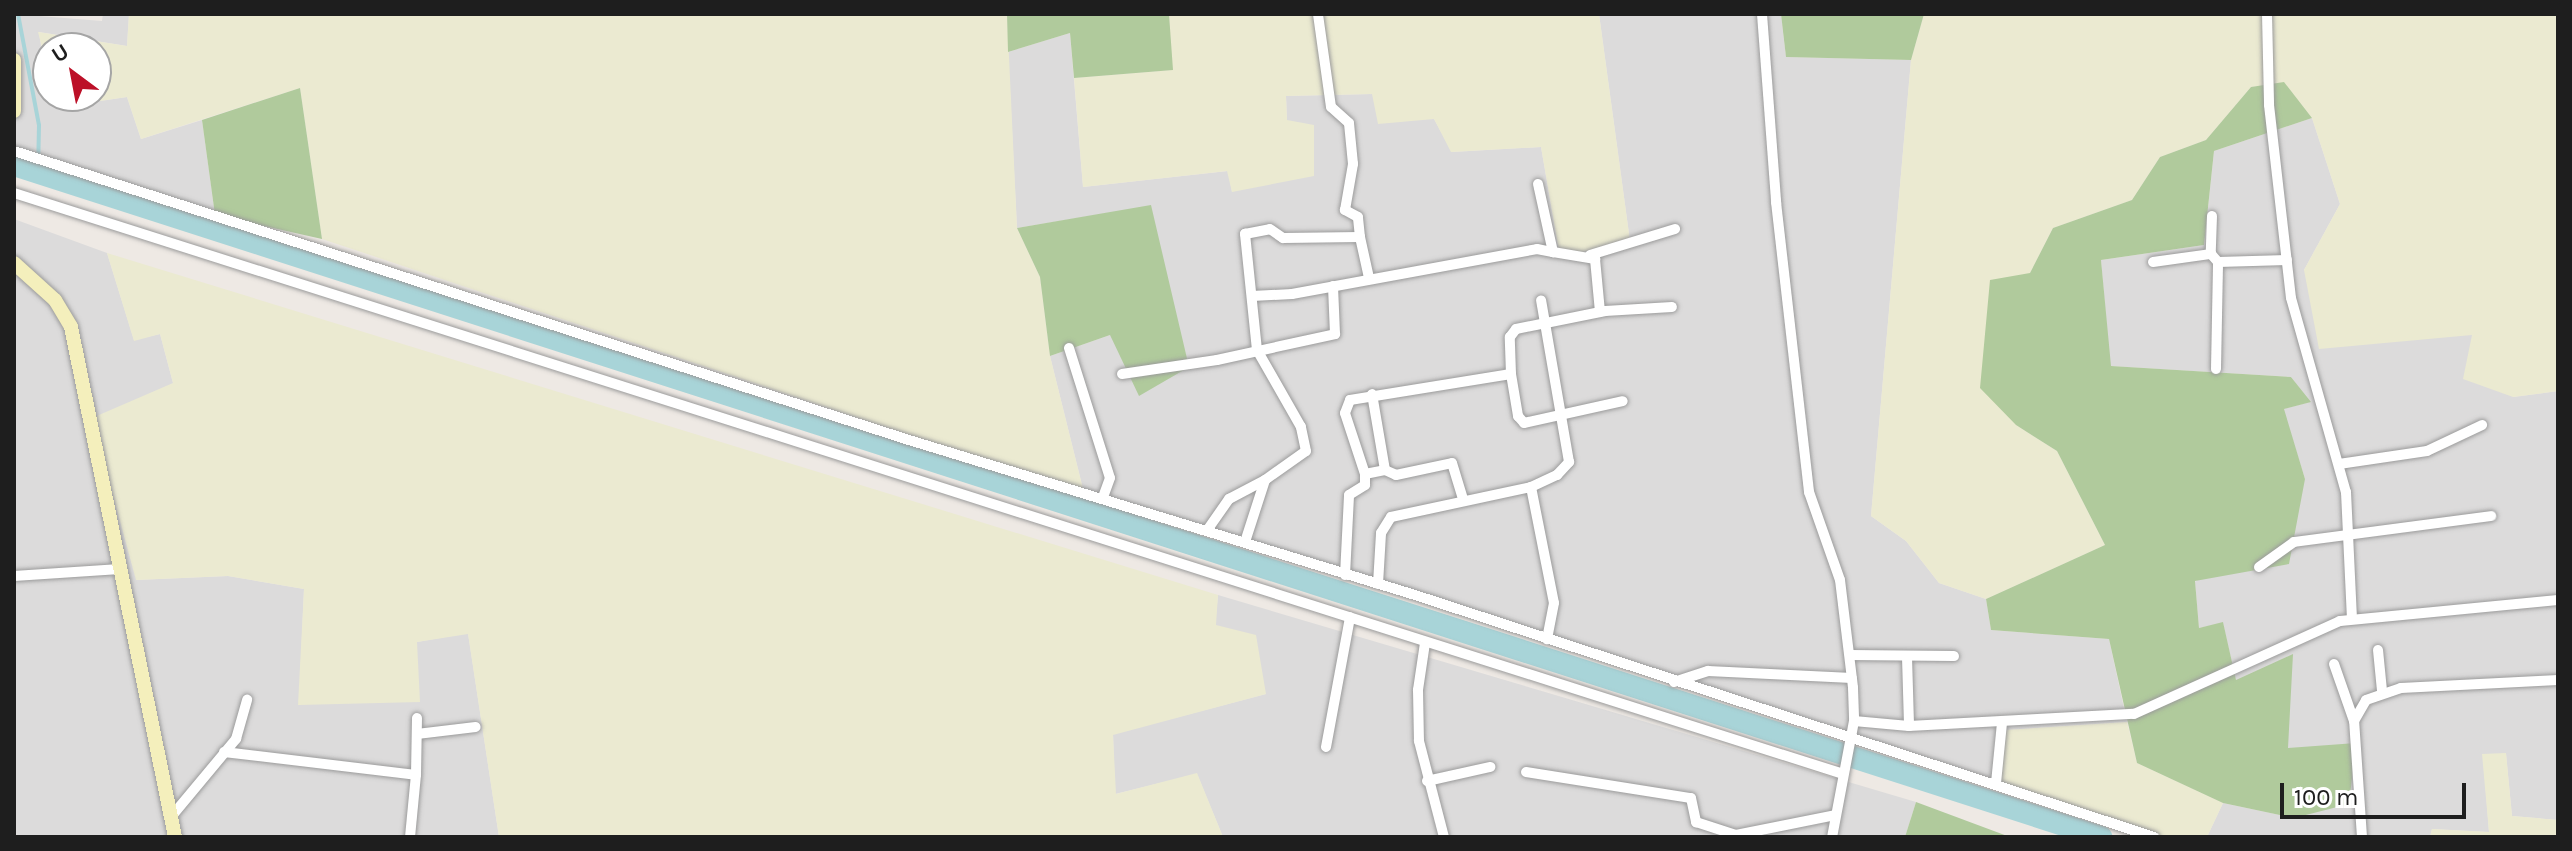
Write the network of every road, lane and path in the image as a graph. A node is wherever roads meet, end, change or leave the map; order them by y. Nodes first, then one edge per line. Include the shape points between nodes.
1 (1318, 14) edge
2 (1762, 14) edge
3 (2267, 14) edge
4 (14, 60) edge
5 (14, 111) edge
6 (14, 151) edge
7 (1538, 184) dead end
8 (14, 193) edge
9 (2212, 216) dead end
10 (1675, 229) dead end
11 (1360, 237) junction
12 (1553, 252) junction
13 (1590, 255) junction
14 (2215, 258) junction
15 (2287, 260) junction
16 (2153, 262) dead end
17 (14, 263) edge
18 (1369, 278) junction
19 (1333, 286) junction
20 (1252, 296) junction
21 (1541, 300) dead end
22 (1672, 307) dead end
23 (1600, 312) junction
24 (1544, 321) junction
25 (1069, 348) dead end
26 (1257, 350) junction
27 (2216, 369) dead end
28 (1122, 374) dead end
29 (1511, 374) junction
30 (1372, 394) junction
31 (1623, 401) dead end
32 (1563, 416) junction
33 (2482, 425) dead end
34 (2339, 464) junction
35 (1385, 470) junction
36 (1365, 474) junction
37 (1265, 480) junction
38 (1531, 487) junction
39 (1103, 497) junction
40 (1463, 499) junction
41 (2491, 516) dead end
42 (1208, 529) junction
43 (2351, 538) junction
44 (1245, 542) junction
45 (2259, 567) dead end
46 (120, 569) junction
47 (1345, 575) junction
48 (14, 576) edge
49 (1378, 584) junction
50 (2558, 600) edge
51 (1350, 617) junction
52 (2352, 619) junction
53 (1547, 639) junction
54 (1425, 643) junction
55 (2378, 650) dead end
56 (1850, 655) junction
57 (1954, 656) dead end
58 (1907, 657) junction
59 (2334, 664) dead end
60 (1852, 678) junction
61 (2558, 680) edge
62 (1674, 682) junction
63 (2382, 691) junction
64 (247, 700) dead end
65 (417, 718) dead end
66 (1854, 721) junction
67 (2354, 721) junction
68 (2002, 723) junction
69 (1909, 726) junction
70 (476, 727) dead end
71 (417, 734) junction
72 (1850, 740) junction
73 (1326, 747) dead end
74 (224, 752) junction
75 (1490, 767) dead end
76 (1843, 771) junction
77 (1526, 772) dead end
78 (416, 775) junction
79 (1427, 781) junction
80 (1996, 783) junction
81 (1835, 815) junction
82 (171, 817) junction
83 (1708, 833) edge
84 (175, 837) edge
85 (410, 837) edge
86 (1444, 837) edge
87 (1832, 837) edge
88 (2154, 837) edge
89 (2362, 837) edge

1 - 11 street via 1331,107 1349,123 1353,164 1345,210 1358,217
2 - 56 street via 1776,202 1809,492 1840,580
3 - 15 street via 2269,105
4 - 5 main road
6 - 39 street via 909,440
7 - 12 street
8 - 51 street
9 - 14 street
10 - 13 street
11 - 18 street
11 - 20 street via 1283,238 1277,229 1247,231
12 - 13 street
12 - 18 street via 1537,249
13 - 23 street via 1596,261
14 - 15 street
14 - 16 street
14 - 27 street
15 - 34 street via 2305,361
17 - 46 main road via 55,300 71,327
18 - 19 street
19 - 20 street
19 - 26 street via 1335,334
20 - 26 street
21 - 24 street
22 - 23 street
23 - 24 street
24 - 29 street via 1511,331
24 - 32 street
25 - 39 street via 1110,478
26 - 28 street
26 - 37 street via 1301,427 1306,451
29 - 30 street
29 - 32 street via 1520,420
30 - 35 street
30 - 36 street via 1344,404
31 - 32 street
32 - 38 street via 1569,462 1557,475
33 - 34 street via 2427,451
34 - 43 street
35 - 36 street
35 - 40 street via 1396,475 1452,463
36 - 47 street via 1365,485 1349,495
37 - 42 street via 1229,499
37 - 44 street
38 - 40 street
38 - 53 street via 1554,603
39 - 42 street
40 - 49 street via 1384,521
41 - 43 street via 2433,520
42 - 44 street
43 - 45 street via 2294,542
43 - 52 street
44 - 47 street
46 - 48 street
46 - 82 main road
47 - 49 street
49 - 53 street
50 - 52 street
51 - 54 street
51 - 73 street
52 - 68 street via 2134,714
53 - 62 street
54 - 76 street via 1597,691
54 - 79 street via 1417,714
55 - 63 street
56 - 58 street
56 - 60 street
57 - 58 street
58 - 69 street
59 - 67 street
60 - 62 street via 1708,671
60 - 66 street
61 - 63 street
62 - 72 street
63 - 67 street via 2361,705
64 - 74 street via 244,721
65 - 71 street
66 - 69 street
66 - 72 street
67 - 89 street
68 - 69 street
68 - 80 street
70 - 71 street
71 - 78 street
72 - 76 street
72 - 80 street
74 - 78 street
74 - 82 street
75 - 79 street
76 - 81 street
77 - 83 street via 1691,798 1696,822
78 - 85 street
79 - 86 street
80 - 88 street
81 - 83 street via 1736,835
81 - 87 street
82 - 84 main road

